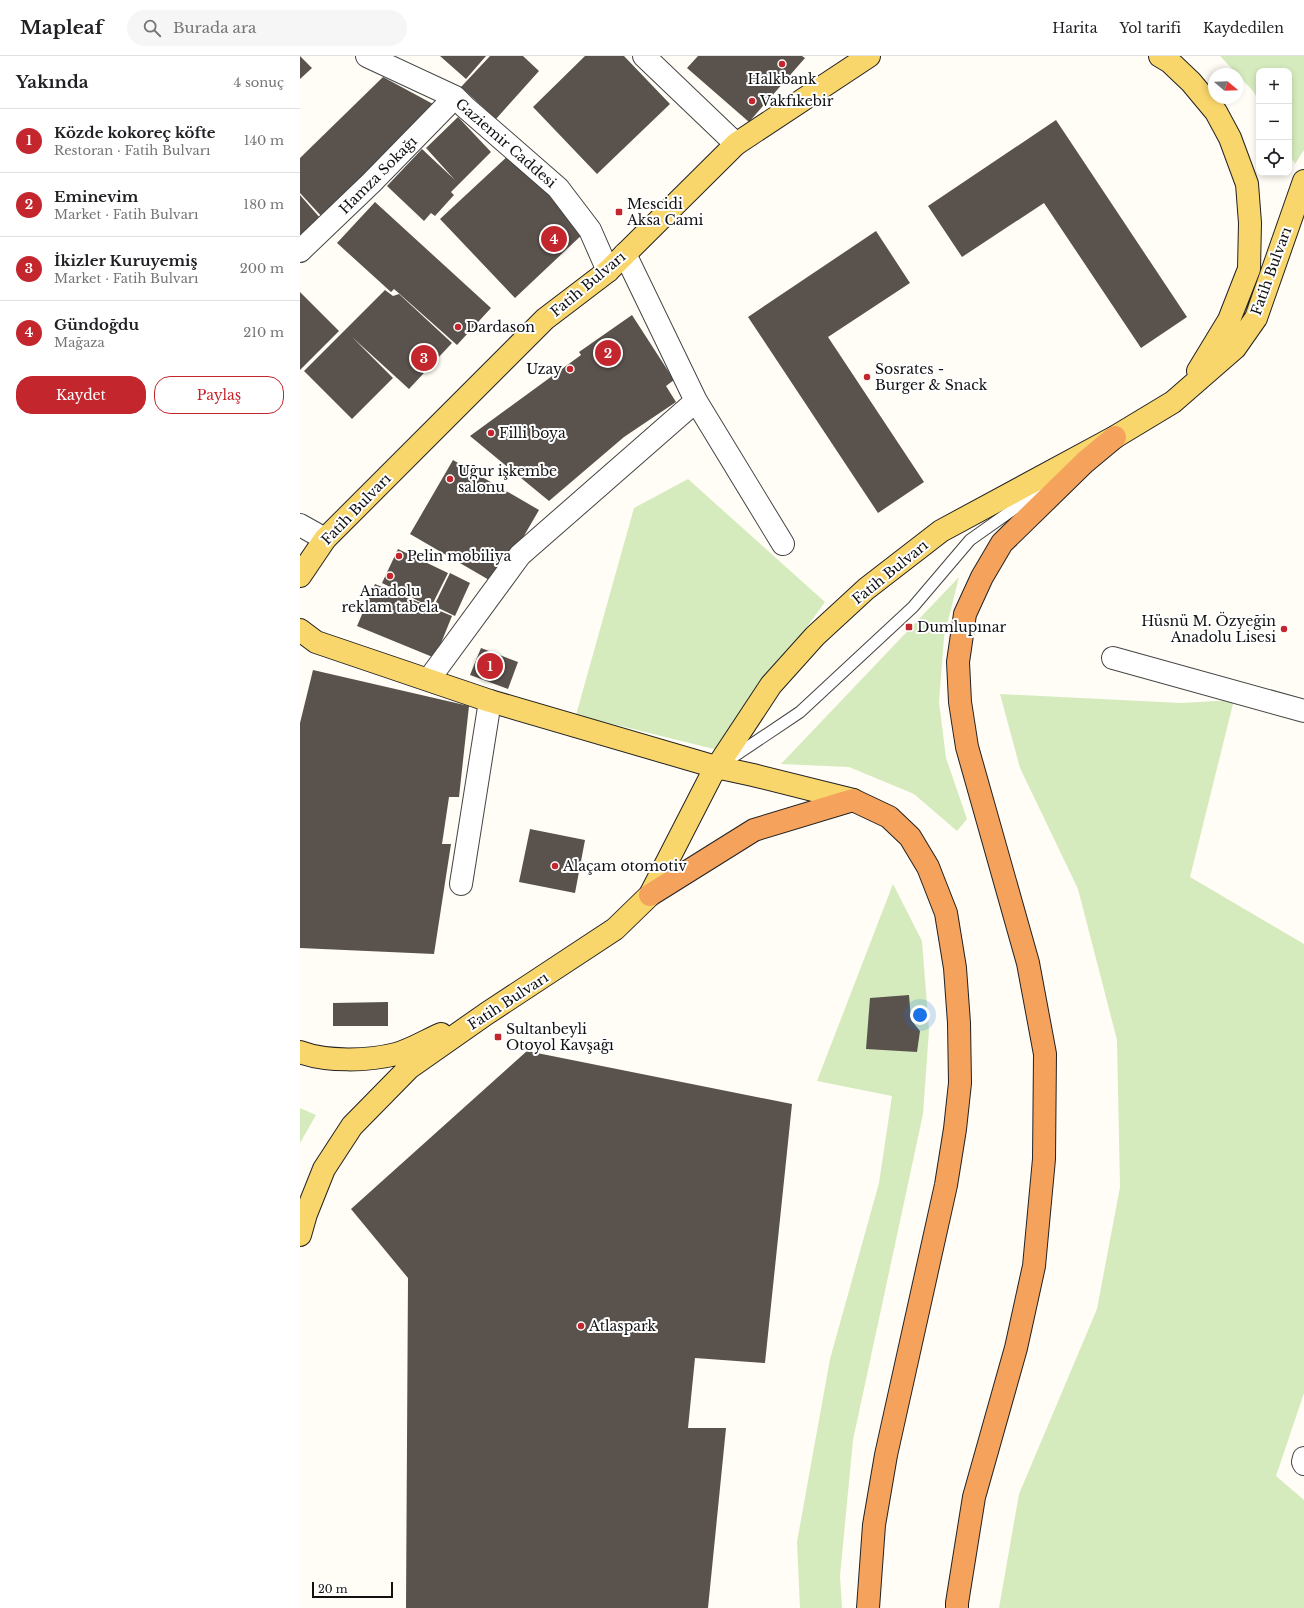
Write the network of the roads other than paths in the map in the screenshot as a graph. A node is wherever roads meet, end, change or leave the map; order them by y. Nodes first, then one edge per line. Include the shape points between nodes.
1 (367, 56) edge
2 (644, 56) edge
3 (869, 56) edge
4 (1160, 56) edge
5 (455, 97) junction
6 (736, 144) junction
7 (1304, 181) edge
8 (300, 251) edge
9 (625, 254) junction
10 (608, 271) junction
11 (696, 401) junction
12 (1173, 402) junction
13 (1115, 437) junction
14 (300, 525) edge
15 (325, 539) junction
16 (782, 544) dead end
17 (300, 576) edge
18 (300, 630) edge
19 (1113, 658) dead end
20 (429, 679) junction
21 (490, 701) junction
22 (1304, 711) edge
23 (716, 767) junction
24 (853, 800) junction
25 (461, 884) dead end
26 (650, 895) junction
27 (486, 1014) junction
28 (300, 1052) edge
29 (300, 1235) edge
30 (1304, 1458) edge
31 (1304, 1464) edge
32 (957, 1606) edge
33 (868, 1608) edge

1 - 5 street, Gaziemir Caddesi
2 - 6 street
3 - 6 main road, Fatih Bulvarı
4 - 12 main road, Fatih Bulvarı via 1191,82 1216,112 1230,138 1247,184 1250,223 1249,269 1230,320 1203,365
5 - 8 street, Hamza Sokağı
5 - 10 street, Gaziemir Caddesi via 558,188 590,230
6 - 9 main road, Fatih Bulvarı
7 - 12 main road, Fatih Bulvarı via 1256,318 1235,348
9 - 10 main road, Fatih Bulvarı
9 - 11 street
10 - 15 main road, Fatih Bulvarı via 545,319
11 - 16 street
11 - 20 street via 520,555
12 - 13 main road, Fatih Bulvarı
13 - 23 lane, Fatih Bulvarı via 970,540 913,607 800,712
13 - 23 main road, Fatih Bulvarı via 941,531 866,589 815,636 771,685
13 - 32 highway via 1002,543 964,614 958,662 960,702 967,746 1028,963 1045,1054 1044,1159 1034,1266 1016,1348 974,1497
14 - 15 street
15 - 17 main road, Fatih Bulvarı
18 - 20 main road via 316,642
19 - 22 street
20 - 21 main road
21 - 23 main road
21 - 25 street
23 - 24 main road
23 - 26 main road, Fatih Bulvarı
24 - 26 highway via 754,830
24 - 33 highway via 889,817 910,837 928,867 946,913 955,968 960,1083 946,1185 886,1455 874,1525
26 - 27 main road, Fatih Bulvarı via 615,929
27 - 28 main road via 396,1054 342,1059 311,1056
27 - 29 main road, Fatih Bulvarı via 409,1068 352,1126 324,1170
30 - 31 street

